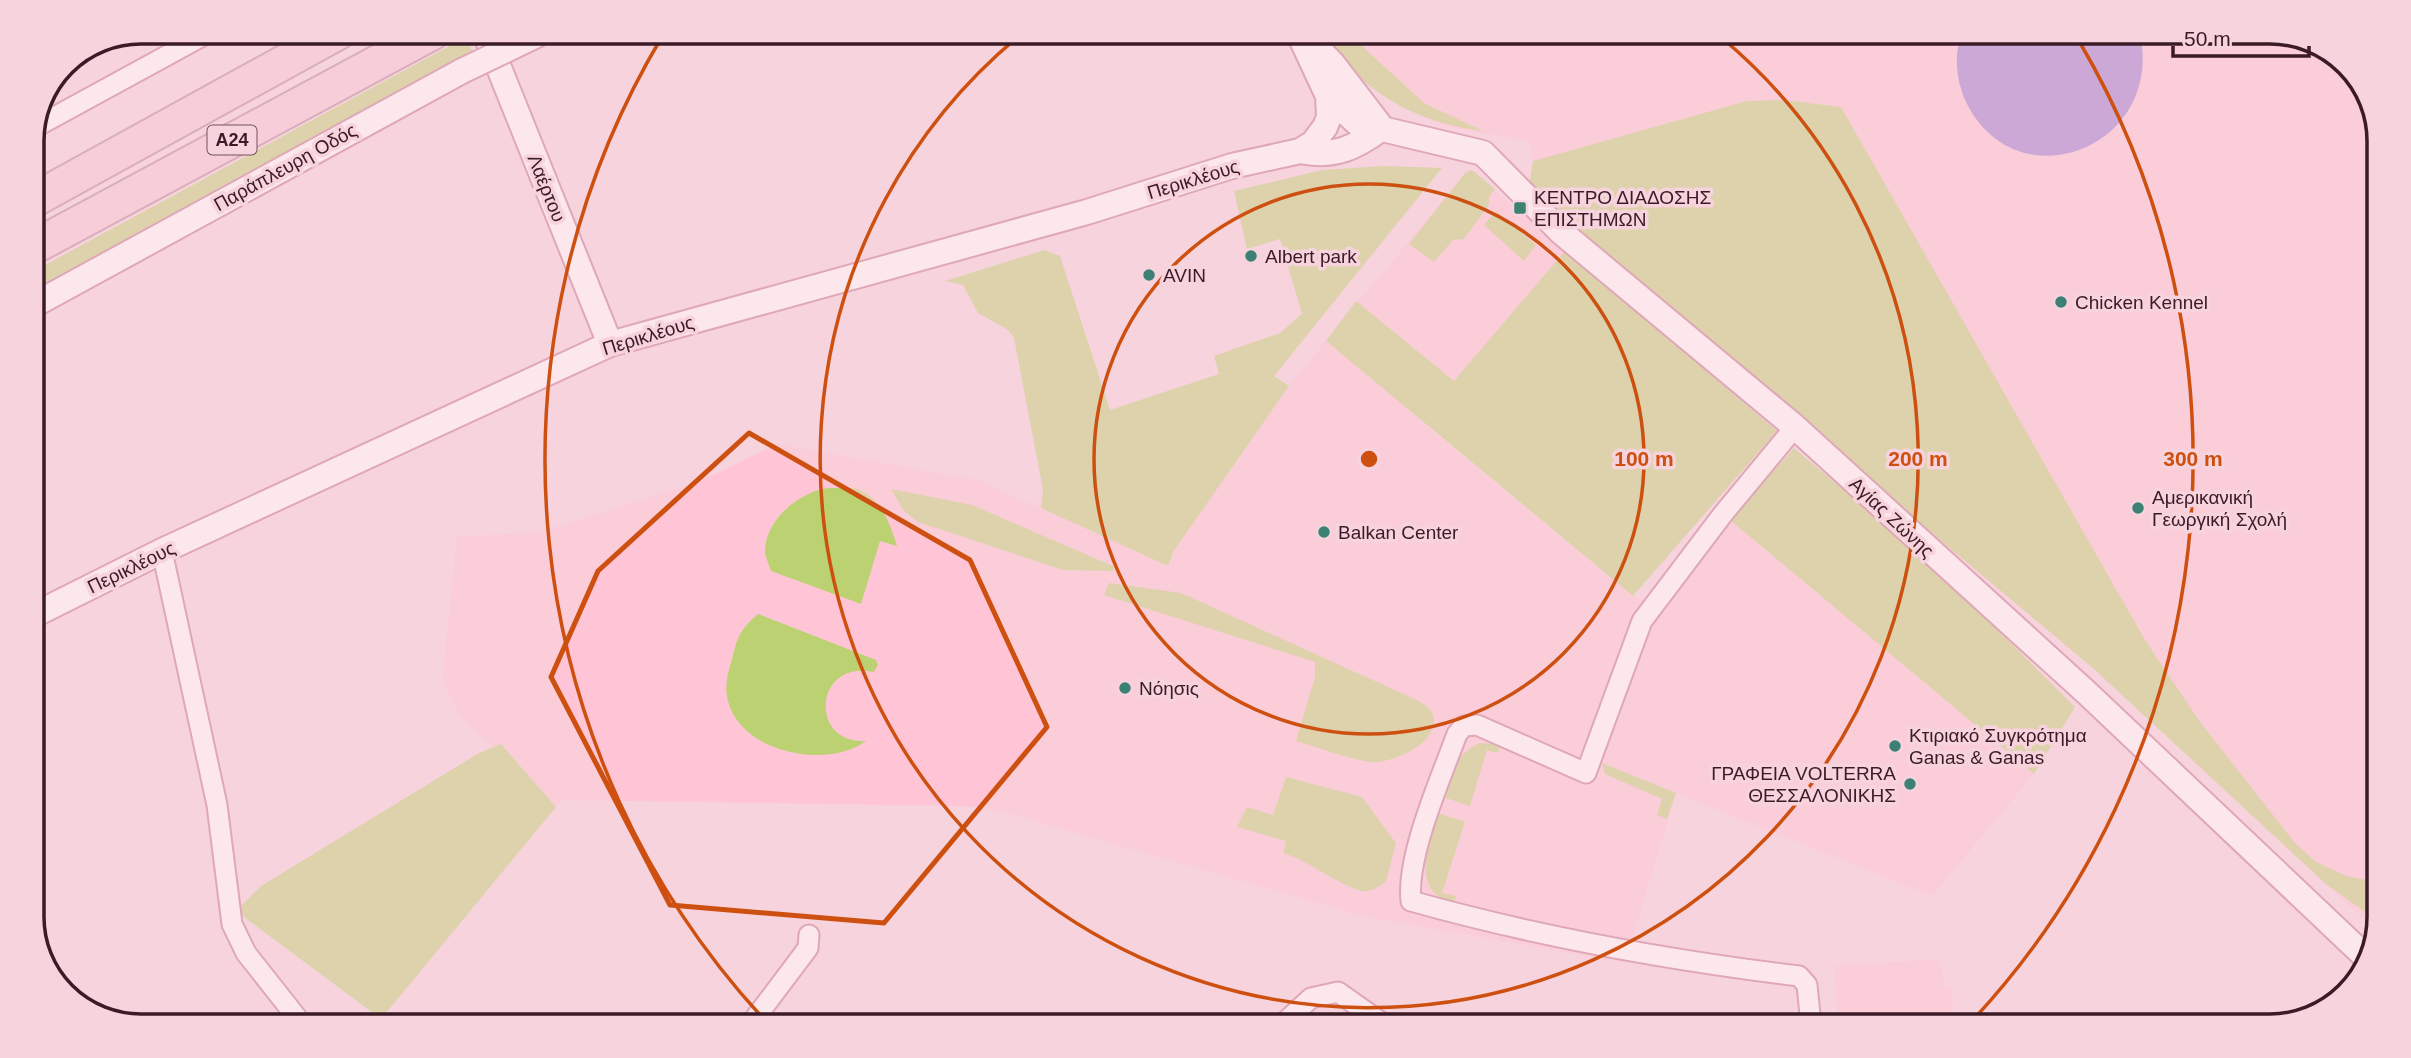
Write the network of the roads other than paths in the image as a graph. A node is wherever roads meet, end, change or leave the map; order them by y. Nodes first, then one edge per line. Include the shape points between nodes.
1 (188, 44) edge
2 (317, 44) edge
3 (412, 44) edge
4 (489, 44) edge
5 (517, 44) edge
6 (1304, 44) edge
7 (1313, 44) edge
8 (277, 66) junction
9 (1328, 96) junction
10 (46, 121) edge
11 (1382, 128) junction
12 (1306, 147) junction
13 (44, 181) edge
14 (44, 194) edge
15 (44, 242) edge
16 (44, 299) edge
17 (610, 344) junction
18 (1795, 427) junction
19 (162, 551) junction
20 (44, 609) edge
21 (809, 935) dead end
22 (2361, 952) edge
23 (294, 1014) edge
24 (758, 1014) edge
25 (1294, 1014) edge
26 (1369, 1014) edge
27 (1810, 1014) edge

1 - 10 street
2 - 8 highway, Α24
3 - 15 highway, Α24
4 - 17 street, Λαέρτου
5 - 16 street, Παράπλευρη Οδός, bridge
6 - 9 street
7 - 11 street
8 - 13 highway via 172,113
8 - 14 highway, Α24
9 - 11 street, Αγίας Ζώνης via 1357,123
9 - 12 street via 1329,117
11 - 12 street, Περικλέους
11 - 18 street, Αγίας Ζώνης via 1483,153 1561,233
12 - 17 street, Περικλέους
17 - 19 street, Περικλέους
18 - 22 street, Αγίας Ζώνης via 2087,693
18 - 27 street via 1642,621 1586,773 1478,725 1464,726 1457,734 1433,803 1410,886 1411,901 1506,926 1620,950 1799,976 1807,985
19 - 20 street, Περικλέους
19 - 23 street via 217,805 232,924 246,953
21 - 24 street via 808,948
25 - 26 street via 1311,998 1338,992

